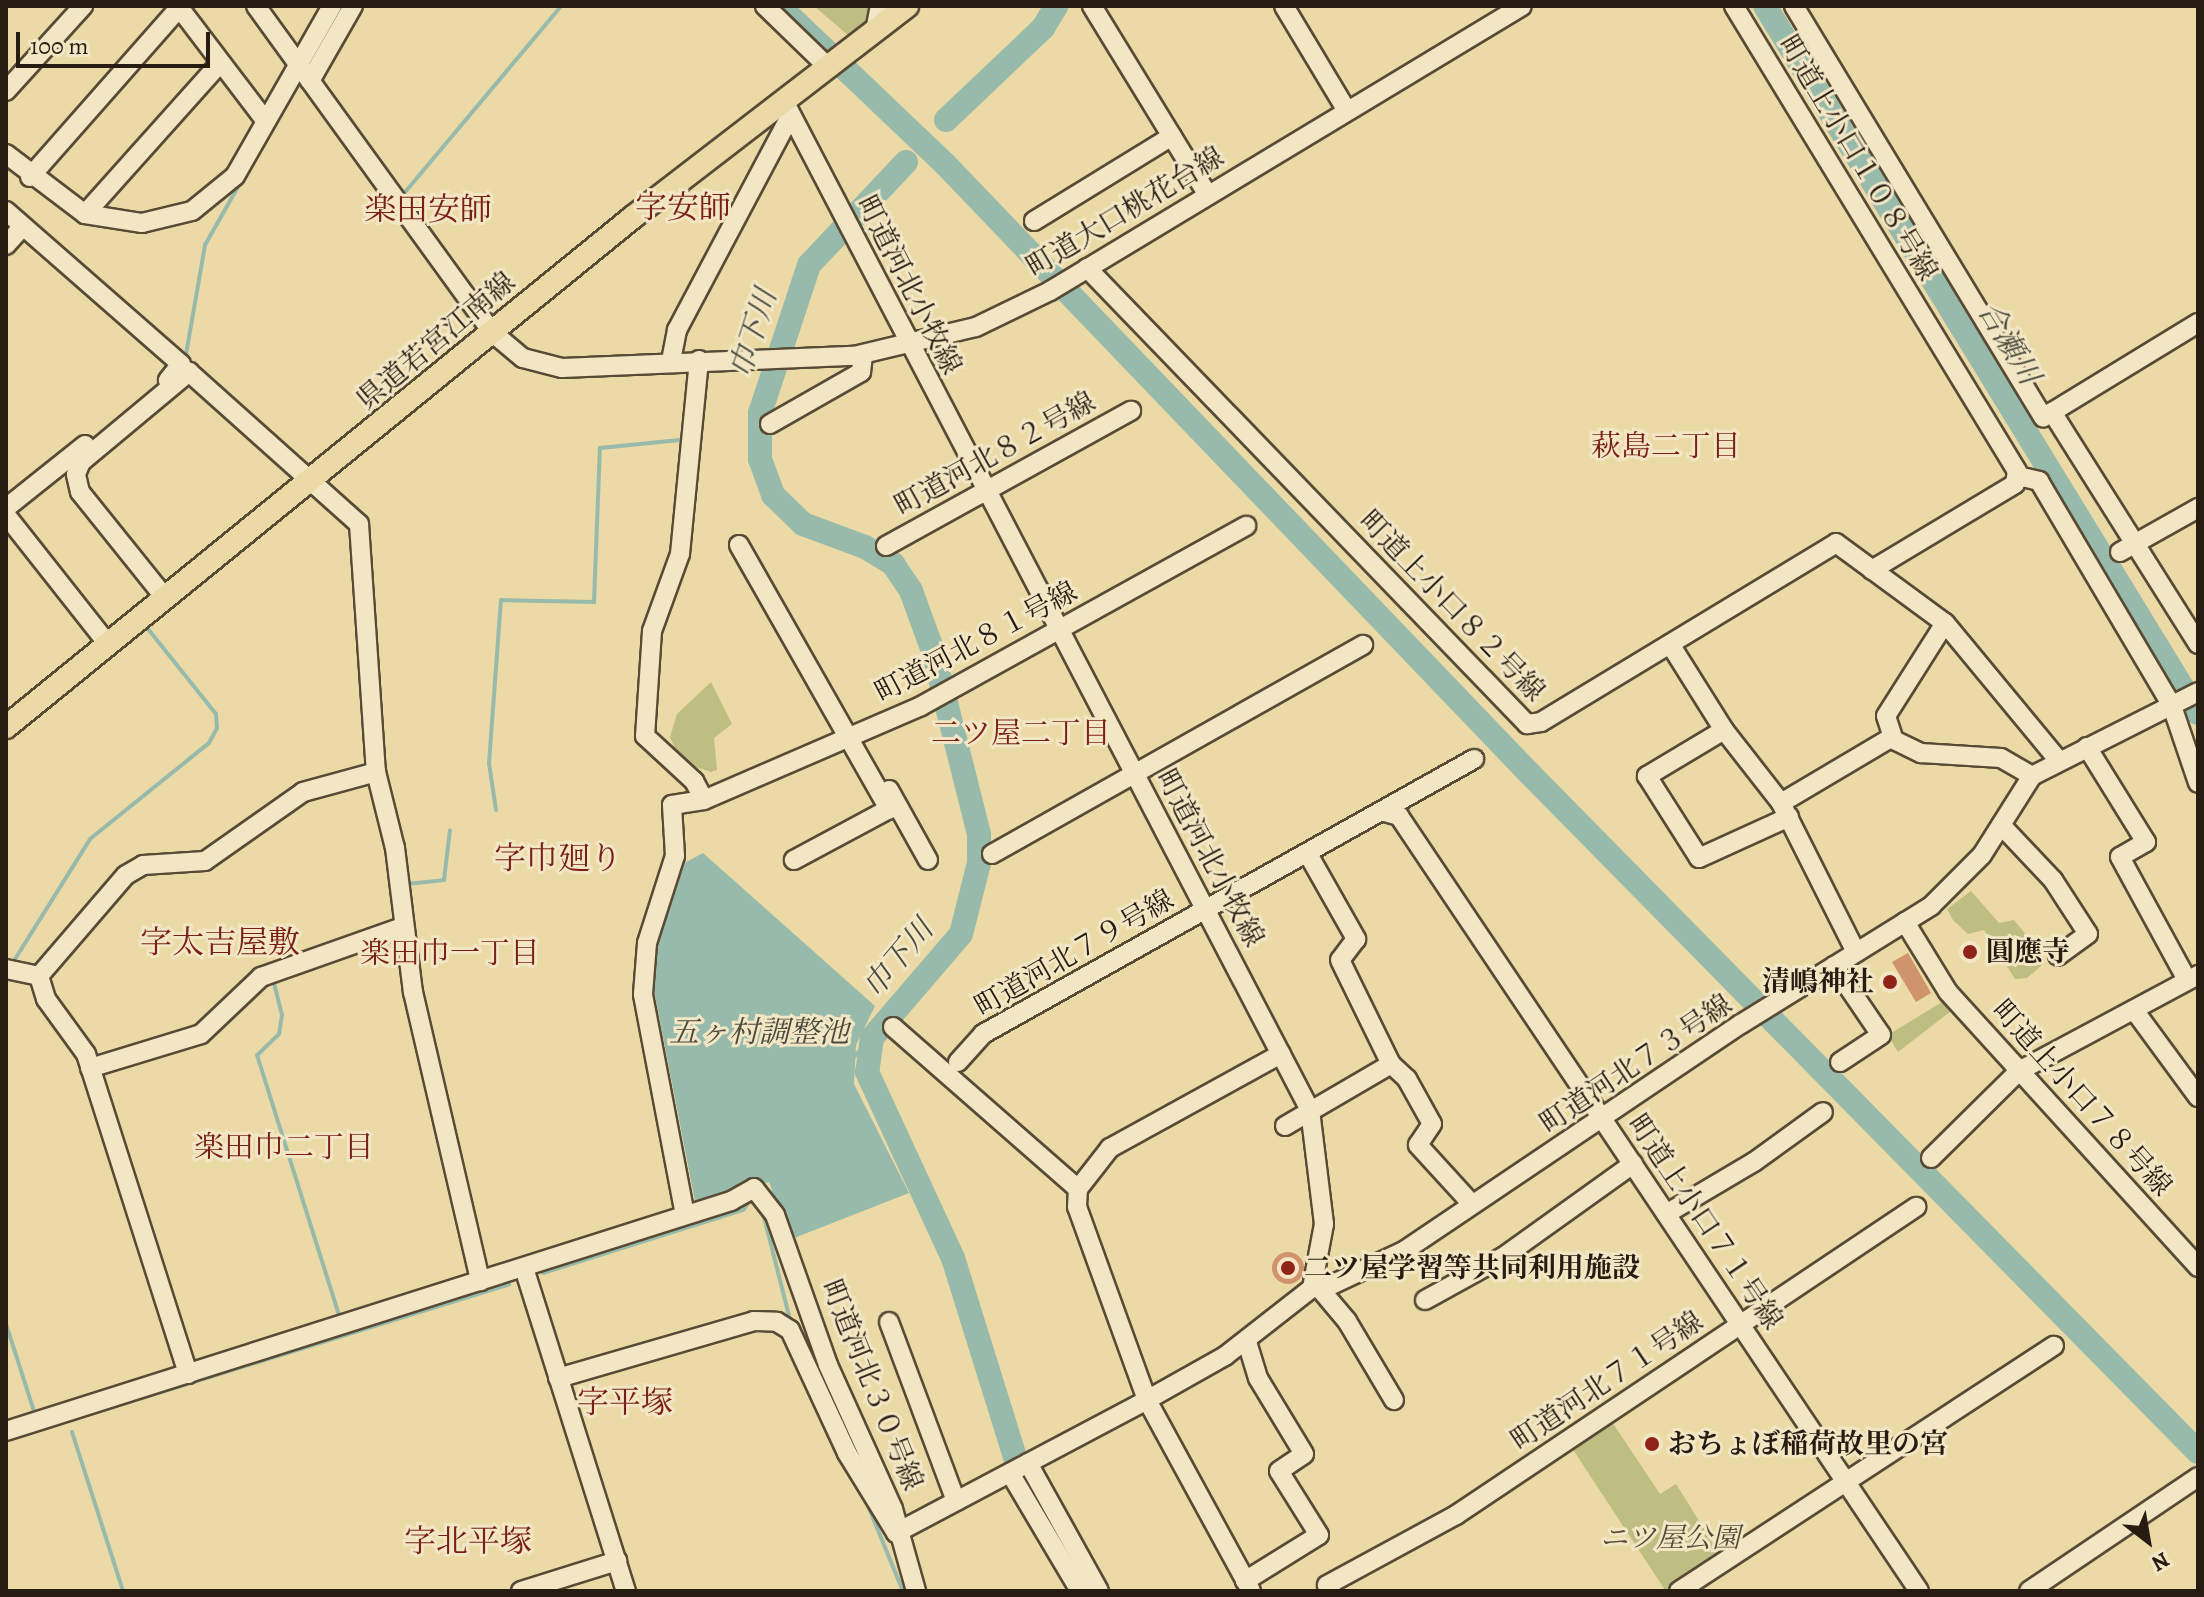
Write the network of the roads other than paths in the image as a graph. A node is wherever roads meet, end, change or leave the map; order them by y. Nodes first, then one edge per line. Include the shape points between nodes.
1 (83, 6) edge
2 (256, 6) edge
3 (353, 6) edge
4 (765, 6) edge
5 (880, 6) edge
6 (907, 6) edge
7 (1092, 6) edge
8 (1284, 6) edge
9 (1734, 6) edge
10 (1794, 6) edge
11 (179, 7) edge
12 (331, 7) edge
13 (1515, 8) edge
14 (875, 31) junction
15 (219, 64) junction
16 (299, 65) junction
17 (828, 67) junction
18 (310, 81) junction
19 (6, 91) edge
20 (788, 108) junction
21 (1347, 111) junction
22 (265, 120) junction
23 (1172, 136) junction
24 (6, 154) edge
25 (30, 177) junction
26 (1208, 195) junction
27 (6, 211) edge
28 (85, 214) junction
29 (1034, 221) dead end
30 (23, 226) junction
31 (6, 245) edge
32 (1080, 273) junction
33 (2198, 323) edge
34 (493, 333) junction
35 (910, 347) junction
36 (863, 355) junction
37 (699, 360) junction
38 (671, 361) junction
39 (1131, 411) dead end
40 (2052, 412) junction
41 (770, 424) dead end
42 (2018, 476) junction
43 (311, 482) junction
44 (986, 491) junction
45 (6, 508) edge
46 (2198, 508) edge
47 (6, 515) edge
48 (1246, 526) dead end
49 (744, 542) dead end
50 (886, 546) dead end
51 (2127, 547) junction
52 (1872, 570) junction
53 (166, 599) junction
54 (1945, 623) junction
55 (1059, 631) junction
56 (108, 644) junction
57 (1670, 644) junction
58 (2198, 644) edge
59 (1363, 645) dead end
60 (2198, 692) edge
61 (2175, 705) junction
62 (6, 727) edge
63 (1724, 730) junction
64 (854, 736) junction
65 (1892, 737) junction
66 (2087, 747) junction
67 (1474, 759) dead end
68 (2059, 761) junction
69 (376, 772) junction
70 (1134, 774) junction
71 (2032, 776) junction
72 (2198, 783) edge
73 (704, 800) junction
74 (900, 810) junction
75 (1785, 810) junction
76 (1385, 812) junction
77 (2001, 825) junction
78 (992, 854) dead end
79 (1308, 854) junction
80 (928, 860) dead end
81 (1206, 910) junction
82 (1905, 922) junction
83 (402, 927) junction
84 (1856, 952) junction
85 (2058, 956) dead end
86 (1834, 966) junction
87 (6, 969) edge
88 (39, 976) junction
89 (2193, 978) edge
90 (2134, 1010) junction
91 (893, 1027) dead end
92 (1281, 1054) junction
93 (958, 1062) dead end
94 (1840, 1062) dead end
95 (1391, 1064) junction
96 (90, 1068) junction
97 (2019, 1071) junction
98 (2198, 1097) edge
99 (1310, 1110) junction
100 (1823, 1112) dead end
101 (1605, 1122) junction
102 (1285, 1126) dead end
103 (1931, 1158) dead end
104 (1633, 1164) junction
105 (1081, 1184) junction
106 (1471, 1203) junction
107 (1916, 1207) dead end
108 (1666, 1214) junction
109 (685, 1215) junction
110 (2198, 1267) edge
111 (524, 1268) junction
112 (480, 1281) junction
113 (1316, 1288) junction
114 (1425, 1300) dead end
115 (889, 1322) dead end
116 (1740, 1326) junction
117 (1247, 1341) junction
118 (2050, 1343) dead end
119 (188, 1374) junction
120 (558, 1378) junction
121 (1147, 1400) junction
122 (1394, 1400) dead end
123 (6, 1431) edge
124 (1019, 1468) junction
125 (2198, 1477) edge
126 (1845, 1480) junction
127 (956, 1501) junction
128 (896, 1533) junction
129 (617, 1561) junction
130 (1248, 1586) edge
131 (521, 1591) edge
132 (626, 1591) edge
133 (916, 1591) edge
134 (1080, 1591) edge
135 (1099, 1591) edge
136 (1331, 1591) edge
137 (1679, 1591) edge
138 (1919, 1591) edge
139 (2029, 1591) edge

1 - 19 street
2 - 16 street, 町道大口桃花台線
3 - 18 street
4 - 17 street
5 - 14 street
6 - 14 main road, 県道若宮江南線
7 - 23 street
8 - 21 street
9 - 42 street, 町道上小口１０８号線
10 - 40 street via 2043,417
11 - 15 street
11 - 25 street
12 - 16 street
13 - 21 street, 町道大口桃花台線
14 - 17 main road, 県道若宮江南線
15 - 22 street
15 - 28 street
16 - 18 street, 町道大口桃花台線
16 - 22 street
17 - 20 main road, 県道若宮江南線
18 - 34 street, 町道大口桃花台線
20 - 34 main road, 県道若宮江南線
20 - 35 street, 町道河北小牧線
20 - 38 street via 677,330
21 - 26 street, 町道大口桃花台線
22 - 28 street via 235,176 192,211 142,223
23 - 26 street
23 - 29 street
24 - 25 street
25 - 28 street
26 - 32 street, 町道大口桃花台線
27 - 30 street
30 - 31 street
30 - 45 street via 181,364
32 - 35 street, 町道大口桃花台線 via 986,323
32 - 57 street, 町道上小口８２号線 via 1525,723 1541,722
33 - 40 street
34 - 38 street, 町道大口桃花台線 via 511,352 550,367
34 - 43 main road, 県道若宮江南線
35 - 36 street, 町道大口桃花台線
35 - 44 street, 町道河北小牧線
36 - 37 street, 町道大口桃花台線
36 - 41 street via 861,372
37 - 38 street, 町道大口桃花台線
37 - 73 street via 680,554 652,631 645,736 694,781
39 - 44 street, 町道河北８２号線
40 - 51 street
42 - 52 street
42 - 61 street via 2039,481
43 - 53 main road, 県道若宮江南線
43 - 53 street via 189,372 81,462 76,474 80,492
43 - 69 street via 359,524
44 - 50 street, 町道河北８２号線
44 - 55 street, 町道河北小牧線
46 - 51 street
47 - 56 street
48 - 55 street, 町道河北８１号線
49 - 64 street
51 - 58 street
52 - 54 street
52 - 57 street, 町道上小口８２号線 via 1836,543
53 - 56 main road, 県道若宮江南線
54 - 65 street via 1886,716
54 - 68 street
55 - 64 street, 町道河北８１号線 via 945,694
55 - 70 street, 町道河北小牧線
56 - 62 main road, 県道若宮江南線
57 - 63 street
59 - 70 street
60 - 61 street, 町道河北７３号線
61 - 66 street, 町道河北７３号線
61 - 72 street
63 - 75 street
63 - 75 street via 1647,776 1699,858
64 - 73 street, 町道河北８１号線
64 - 74 street
64 - 74 street via 889,809 795,864
65 - 71 street via 1921,753 2001,758
65 - 75 street
66 - 68 street, 町道河北７３号線
66 - 89 street via 2146,842 2120,857
67 - 76 street, 町道河北７９号線
68 - 71 street, 町道河北７３号線
69 - 83 street via 395,848
69 - 88 street via 303,792 205,861 143,865 126,875
70 - 78 street
70 - 81 street, 町道河北小牧線
71 - 77 street, 町道河北７３号線
73 - 109 street, 町道河北８１号線 via 672,805 675,856 647,943 643,994
74 - 80 street
75 - 84 street
76 - 79 street, 町道河北７９号線
76 - 101 street, 町道上小口７１号線 via 1399,816
77 - 82 street, 町道河北７３号線 via 1957,881
77 - 85 street via 2053,880 2088,934
79 - 81 street, 町道河北７９号線
79 - 95 street via 1356,939 1340,960
81 - 92 street, 町道河北小牧線
81 - 93 street, 町道河北７９号線 via 983,1034
82 - 84 street, 町道河北７３号線
82 - 97 street, 町道上小口７８号線 via 1948,992
83 - 96 street via 261,977 201,1034
83 - 112 street
84 - 86 street, 町道河北７３号線
86 - 94 street via 1881,1035
86 - 101 street, 町道河北７３号線
87 - 88 street
88 - 96 street via 46,999
89 - 90 street
90 - 97 street
90 - 98 street
91 - 105 street
92 - 99 street, 町道河北小牧線
92 - 105 street via 1110,1148
95 - 99 street
95 - 106 street via 1407,1079 1432,1124 1419,1139 1421,1150
96 - 119 street
97 - 103 street
97 - 110 street, 町道上小口７８号線
99 - 102 street
99 - 113 street, 町道河北小牧線 via 1324,1224
100 - 108 street
101 - 104 street, 町道上小口７１号線
101 - 106 street, 町道河北７３号線
104 - 108 street, 町道上小口７１号線
104 - 114 street via 1503,1257
105 - 121 street via 1077,1207
106 - 113 street, 町道河北７３号線 via 1404,1251
107 - 116 street, 町道河北７１号線
108 - 116 street, 町道上小口７１号線
109 - 111 street
109 - 128 street, 町道河北３０号線 via 754,1188 766,1203 828,1365 893,1509
111 - 112 street
111 - 120 street
112 - 119 street
113 - 117 street
113 - 122 street
115 - 127 street
116 - 126 street, 町道上小口７１号線
116 - 136 street, 町道河北７１号線 via 1456,1515 1327,1585
117 - 121 street
117 - 130 street via 1258,1378 1304,1454 1279,1471 1319,1535
118 - 126 street
119 - 123 street
120 - 128 street via 754,1321 777,1322 790,1330 847,1453
120 - 129 street
121 - 124 street
121 - 130 street
124 - 127 street
124 - 134 street
124 - 135 street
125 - 139 street
126 - 137 street
126 - 138 street, 町道上小口７１号線
127 - 128 street
128 - 133 street, 町道河北３０号線
129 - 131 street
129 - 132 street

